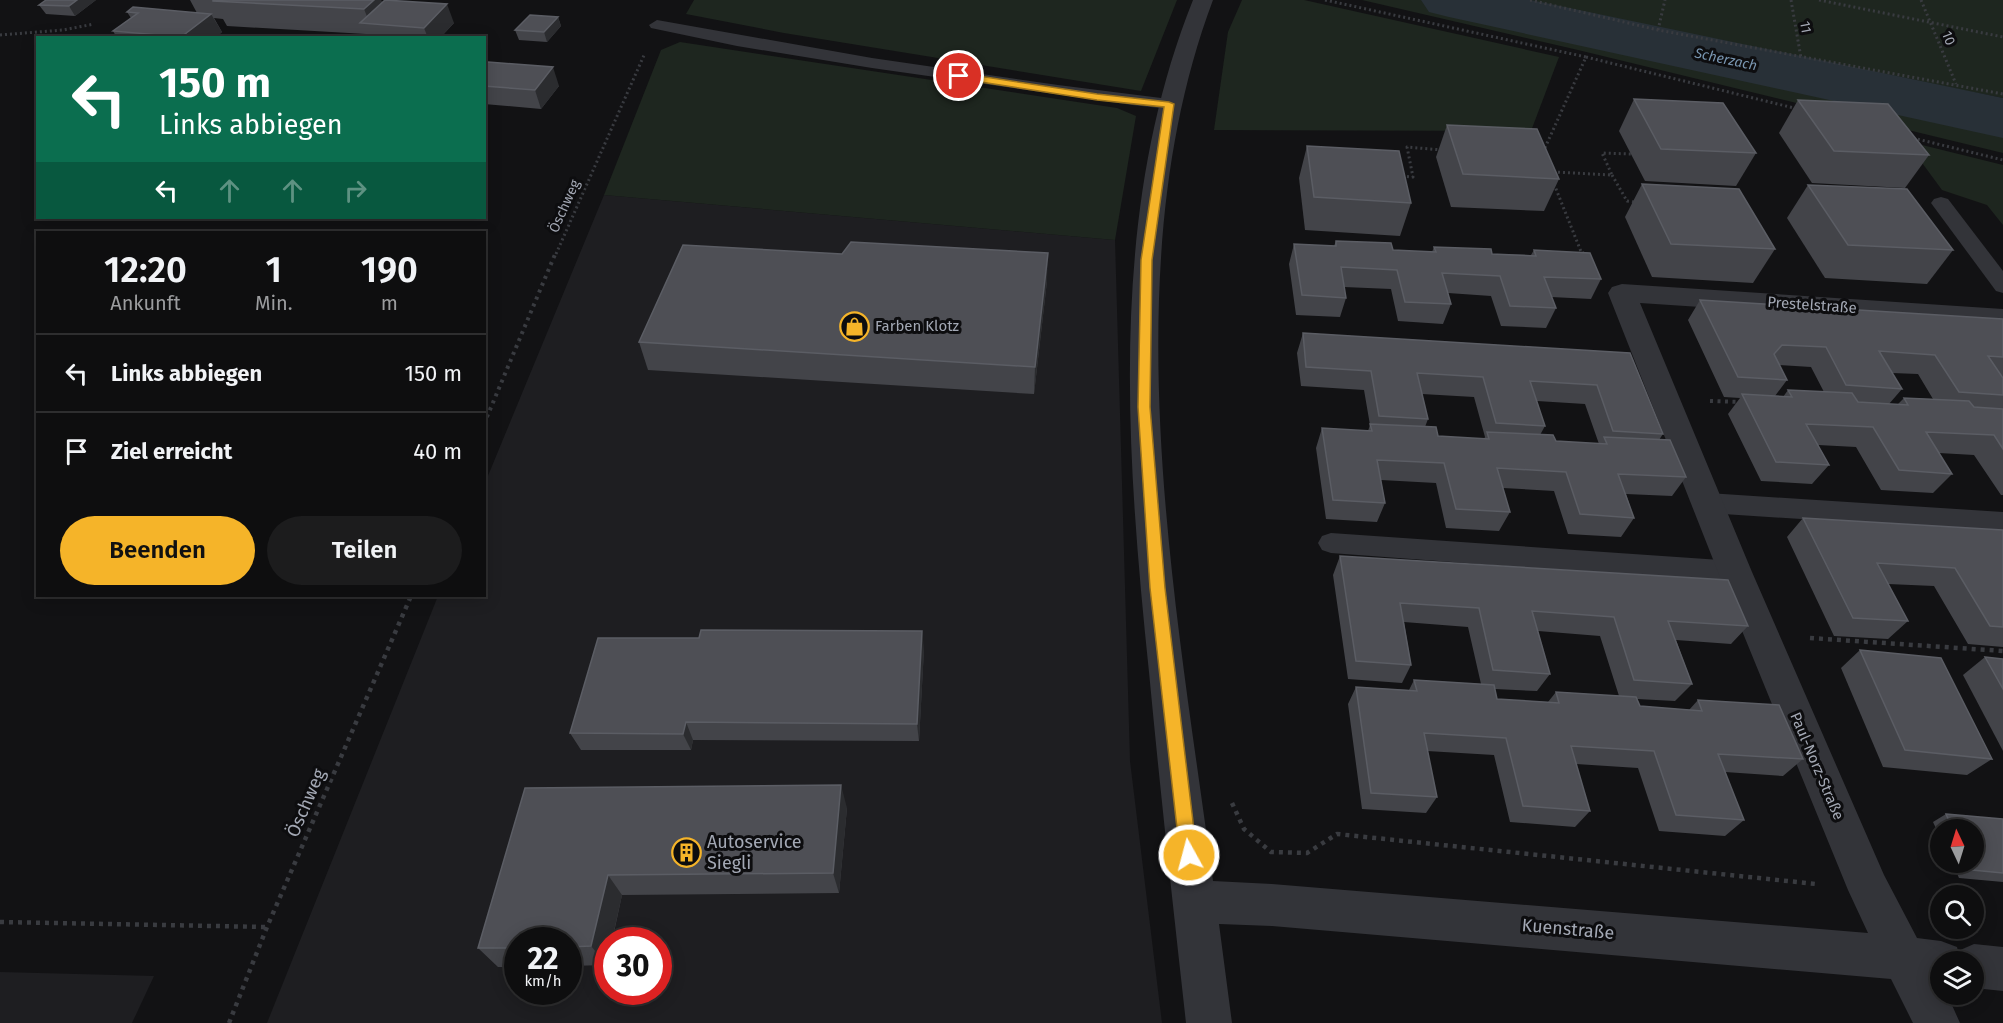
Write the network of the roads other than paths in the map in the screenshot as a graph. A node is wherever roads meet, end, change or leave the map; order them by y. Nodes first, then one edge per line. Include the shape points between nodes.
1 (1203, 0) edge
2 (657, 25) road end
3 (1169, 104) junction
4 (1941, 203) dead end
5 (2003, 286) edge
6 (1622, 293) joint
7 (2003, 318) edge
8 (1708, 503) junction
9 (2003, 522) edge
10 (1330, 543) dead end
11 (1735, 572) junction
12 (1194, 902) junction
13 (1922, 961) edge
14 (1984, 967) edge
15 (2003, 969) edge
16 (1209, 1023) edge
17 (1937, 1023) edge

1 - 3 street
2 - 3 lane via 901,67
3 - 12 street via 1147,260 1144,407 1157,588
4 - 5 lane
6 - 7 street, Prestelstraße
6 - 8 street, Paul-Norz-Straße via 1636,356 1664,398
8 - 9 lane
8 - 11 street, Paul-Norz-Straße
10 - 11 lane
11 - 13 street, Paul-Norz-Straße via 1869,890
12 - 13 street, Kuenstraße via 1296,907
12 - 16 street
13 - 17 street, Paul-Norz-Straße
14 - 15 street

